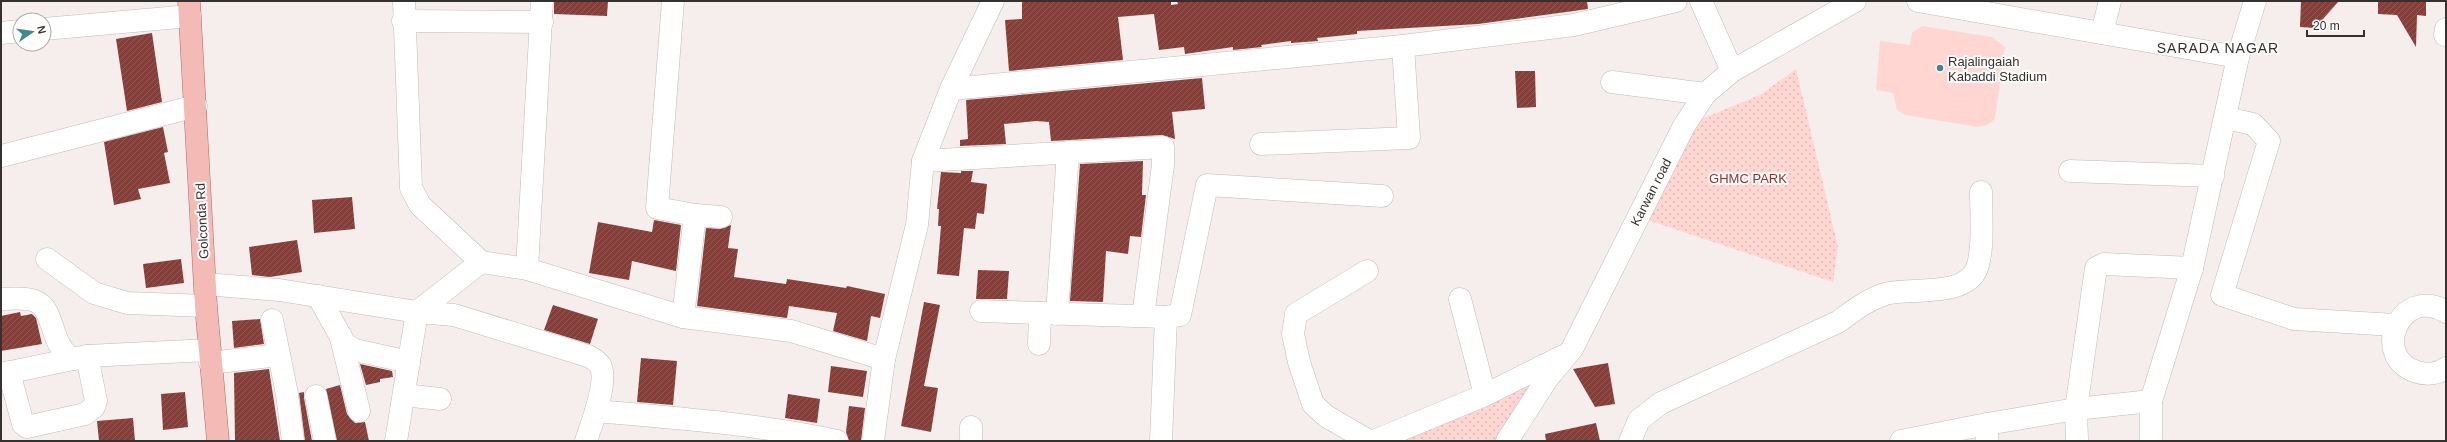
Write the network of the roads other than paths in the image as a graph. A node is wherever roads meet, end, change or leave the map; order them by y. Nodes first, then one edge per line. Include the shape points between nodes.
1 (673, 1) edge
2 (993, 1) edge
3 (1676, 1) edge
4 (1701, 1) edge
5 (1855, 1) edge
6 (1918, 1) edge
7 (2110, 1) edge
8 (2255, 1) edge
9 (189, 9) edge
10 (404, 11) edge
11 (542, 11) edge
12 (52, 28) edge
13 (12, 32) edge
14 (1, 33) edge
15 (2102, 33) junction
16 (1403, 46) junction
17 (2238, 57) junction
18 (1732, 71) junction
19 (1612, 82) dead end
20 (951, 89) junction
21 (1705, 94) junction
22 (196, 106) junction
23 (2225, 118) junction
24 (1261, 144) dead end
25 (1068, 152) junction
26 (1, 156) edge
27 (923, 160) junction
28 (2070, 171) dead end
29 (2213, 176) junction
30 (1981, 192) dead end
31 (1382, 196) dead end
32 (695, 215) junction
33 (721, 217) dead end
34 (47, 259) dead end
35 (481, 262) junction
36 (2192, 268) junction
37 (526, 269) junction
38 (1367, 271) dead end
39 (205, 284) junction
40 (318, 296) junction
41 (1, 299) edge
42 (1460, 299) dead end
43 (206, 306) junction
44 (981, 311) dead end
45 (417, 312) junction
46 (2446, 312) edge
47 (1049, 314) junction
48 (1143, 316) junction
49 (683, 317) junction
50 (1166, 317) junction
51 (272, 320) dead end
52 (2396, 325) junction
53 (341, 338) junction
54 (1038, 344) dead end
55 (279, 355) junction
56 (1564, 356) junction
57 (80, 357) junction
58 (210, 357) junction
59 (884, 359) junction
60 (409, 362) junction
61 (2446, 368) edge
62 (5, 373) edge
63 (404, 395) junction
64 (1485, 395) junction
65 (316, 396) dead end
66 (440, 399) dead end
67 (2151, 401) junction
68 (2076, 409) junction
69 (359, 411) dead end
70 (596, 411) junction
71 (1987, 432) edge
72 (218, 441) edge
73 (293, 441) edge
74 (325, 441) edge
75 (396, 441) edge
76 (586, 441) edge
77 (837, 441) edge
78 (873, 441) edge
79 (1161, 441) edge
80 (1369, 441) edge
81 (1374, 441) edge
82 (1507, 441) edge
83 (1630, 441) edge
84 (1901, 441) edge
85 (2077, 441) edge
86 (2151, 441) edge

1 - 32 street via 657,208
2 - 20 street
3 - 16 street via 1574,26
4 - 18 street
5 - 18 street, Karwan road
6 - 15 street
7 - 15 street
8 - 17 street
9 - 12 street
9 - 22 main road, Golconda Rd
10 - 11 street
10 - 35 street via 411,188 420,205
11 - 37 street
13 - 14 street
15 - 17 street
16 - 20 street
16 - 24 street via 1409,138
17 - 23 street
18 - 21 street, Karwan road
19 - 21 street
20 - 27 street
21 - 56 street, Karwan road via 1684,126 1572,349
22 - 26 street
22 - 39 main road, Golconda Rd
23 - 29 street
23 - 52 street via 2253,124 2269,141 2222,295 2294,319
25 - 27 street
25 - 47 street
25 - 48 street via 1163,147 1163,165
27 - 59 street via 917,225
28 - 29 street
29 - 36 street
30 - 83 street via 1980,254 1972,277 1960,284 1941,289 1886,294 1861,305 1838,322 1661,403 1638,420
31 - 50 street via 1207,185 1180,315
32 - 33 street
32 - 49 street
34 - 43 street via 94,293 127,303
35 - 37 street
35 - 45 street
36 - 67 street
36 - 68 street via 2104,264 2096,268
37 - 49 street
38 - 80 street via 1296,314 1293,334 1313,404 1326,416
39 - 40 street
39 - 43 main road, Golconda Rd
40 - 45 street
40 - 53 street
41 - 57 street via 26,299 37,302 44,308 61,349
42 - 64 street
43 - 58 main road, Golconda Rd
44 - 47 street
45 - 60 street
45 - 70 street via 454,315 588,356 600,366 602,372
46 - 52 street via 2438,306 2421,305 2406,312
47 - 48 street
47 - 54 street
48 - 50 street
49 - 59 street via 791,330
50 - 79 street
51 - 55 street
52 - 61 street via 2392,341 2397,357 2409,369 2424,374 2441,372
53 - 60 street via 355,350
53 - 69 street
55 - 58 street
55 - 73 street
56 - 64 street
56 - 82 street, Karwan road
57 - 58 street
57 - 62 street
57 - 62 street via 96,401 94,407 85,414 27,427 23,424
58 - 72 main road, Golconda Rd
59 - 78 street
60 - 63 street
63 - 66 street
63 - 75 street
64 - 81 street
65 - 74 street
67 - 68 street
67 - 86 street
68 - 71 street
68 - 85 street
70 - 76 street
70 - 77 street via 789,430
71 - 84 street

